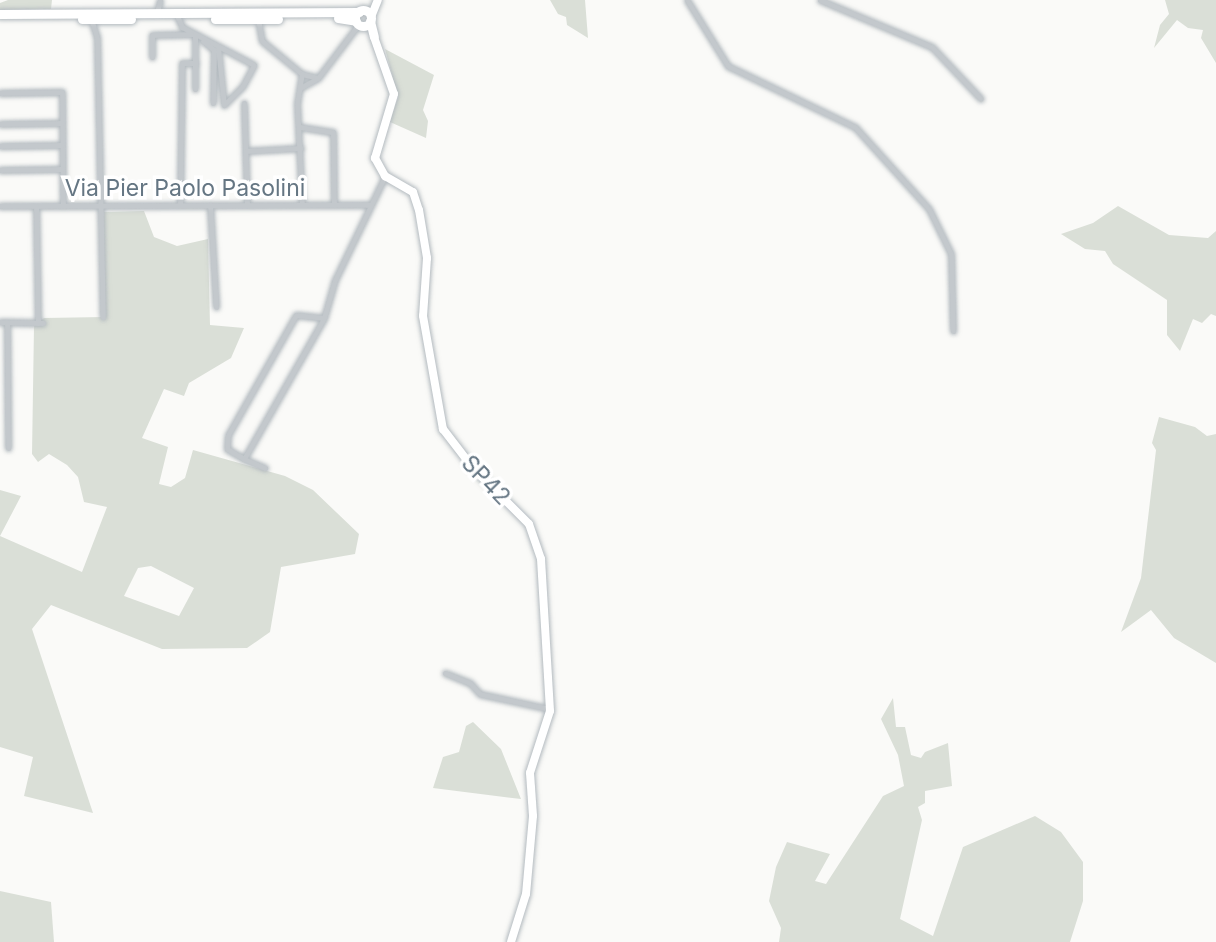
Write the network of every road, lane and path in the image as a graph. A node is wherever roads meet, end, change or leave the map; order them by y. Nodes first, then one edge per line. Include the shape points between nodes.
1 (160, 0) edge
2 (377, 0) edge
3 (687, 0) edge
4 (820, 0) edge
5 (157, 13) junction
6 (0, 14) edge
7 (178, 18) junction
8 (0, 19) edge
9 (91, 19) junction
10 (106, 19) junction
11 (258, 19) junction
12 (363, 19) junction
13 (195, 34) junction
14 (97, 37) junction
15 (374, 37) joint
16 (218, 47) junction
17 (152, 58) dead end
18 (196, 63) junction
19 (302, 74) junction
20 (318, 78) junction
21 (300, 88) junction
22 (195, 89) dead end
23 (0, 93) edge
24 (981, 99) dead end
25 (213, 103) dead end
26 (244, 103) dead end
27 (62, 123) junction
28 (0, 124) edge
29 (300, 127) junction
30 (62, 145) junction
31 (0, 146) edge
32 (301, 148) junction
33 (246, 151) junction
34 (62, 169) junction
35 (0, 170) edge
36 (385, 176) junction
37 (100, 205) junction
38 (180, 205) junction
39 (210, 205) junction
40 (247, 205) junction
41 (302, 205) junction
42 (334, 205) junction
43 (370, 205) junction
44 (0, 206) edge
45 (36, 206) junction
46 (62, 206) junction
47 (216, 307) dead end
48 (103, 317) dead end
49 (324, 318) junction
50 (4, 322) edge
51 (953, 331) dead end
52 (8, 448) dead end
53 (244, 459) junction
54 (265, 468) dead end
55 (445, 673) dead end
56 (550, 709) junction
57 (511, 942) edge

1 - 5 street
2 - 12 main road
3 - 51 street via 728,66 855,127 929,209 951,254
4 - 24 street via 932,47
5 - 6 main road
5 - 12 main road
7 - 10 main road
7 - 11 main road
7 - 13 street
8 - 9 main road
9 - 10 main road
9 - 14 street
10 - 14 street
11 - 12 main road
11 - 19 street via 262,41
12 - 15 main road
12 - 20 street
13 - 16 street
13 - 17 street via 152,35
13 - 18 street
13 - 25 street via 214,50
14 - 37 street
15 - 36 main road via 394,94 376,146 376,166
16 - 16 street via 219,97 223,105 243,86 254,65
18 - 22 street
18 - 38 street via 182,63
19 - 20 street
19 - 21 street
20 - 21 street
21 - 29 street
23 - 27 street via 62,92
26 - 33 street
27 - 28 street
27 - 30 street
29 - 32 street
29 - 42 street via 333,132
30 - 31 street
30 - 34 street
32 - 33 street
32 - 41 street
33 - 40 street
34 - 35 street
34 - 46 street
36 - 43 street
36 - 56 main road, SP42 / SP42 via 413,192 419,210 426,258 423,316 443,429 473,468 530,524 540,548
37 - 38 street, Via Pier Paolo Pasolini
37 - 46 street, Via Pier Paolo Pasolini
37 - 48 street
38 - 39 street, Via Pier Paolo Pasolini
39 - 40 street, Via Pier Paolo Pasolini
39 - 47 street
40 - 41 street, Via Pier Paolo Pasolini
41 - 42 street, Via Pier Paolo Pasolini
42 - 43 street, Via Pier Paolo Pasolini
43 - 49 street via 335,280
44 - 45 street, Via Pier Paolo Pasolini
45 - 46 street, Via Pier Paolo Pasolini
45 - 50 street via 41,323
49 - 53 street
49 - 53 street via 296,315 228,435 227,449
50 - 52 street
53 - 54 street
55 - 56 street via 470,683 480,694
56 - 57 main road, SP42 / SP42 via 530,773 533,816 526,894

